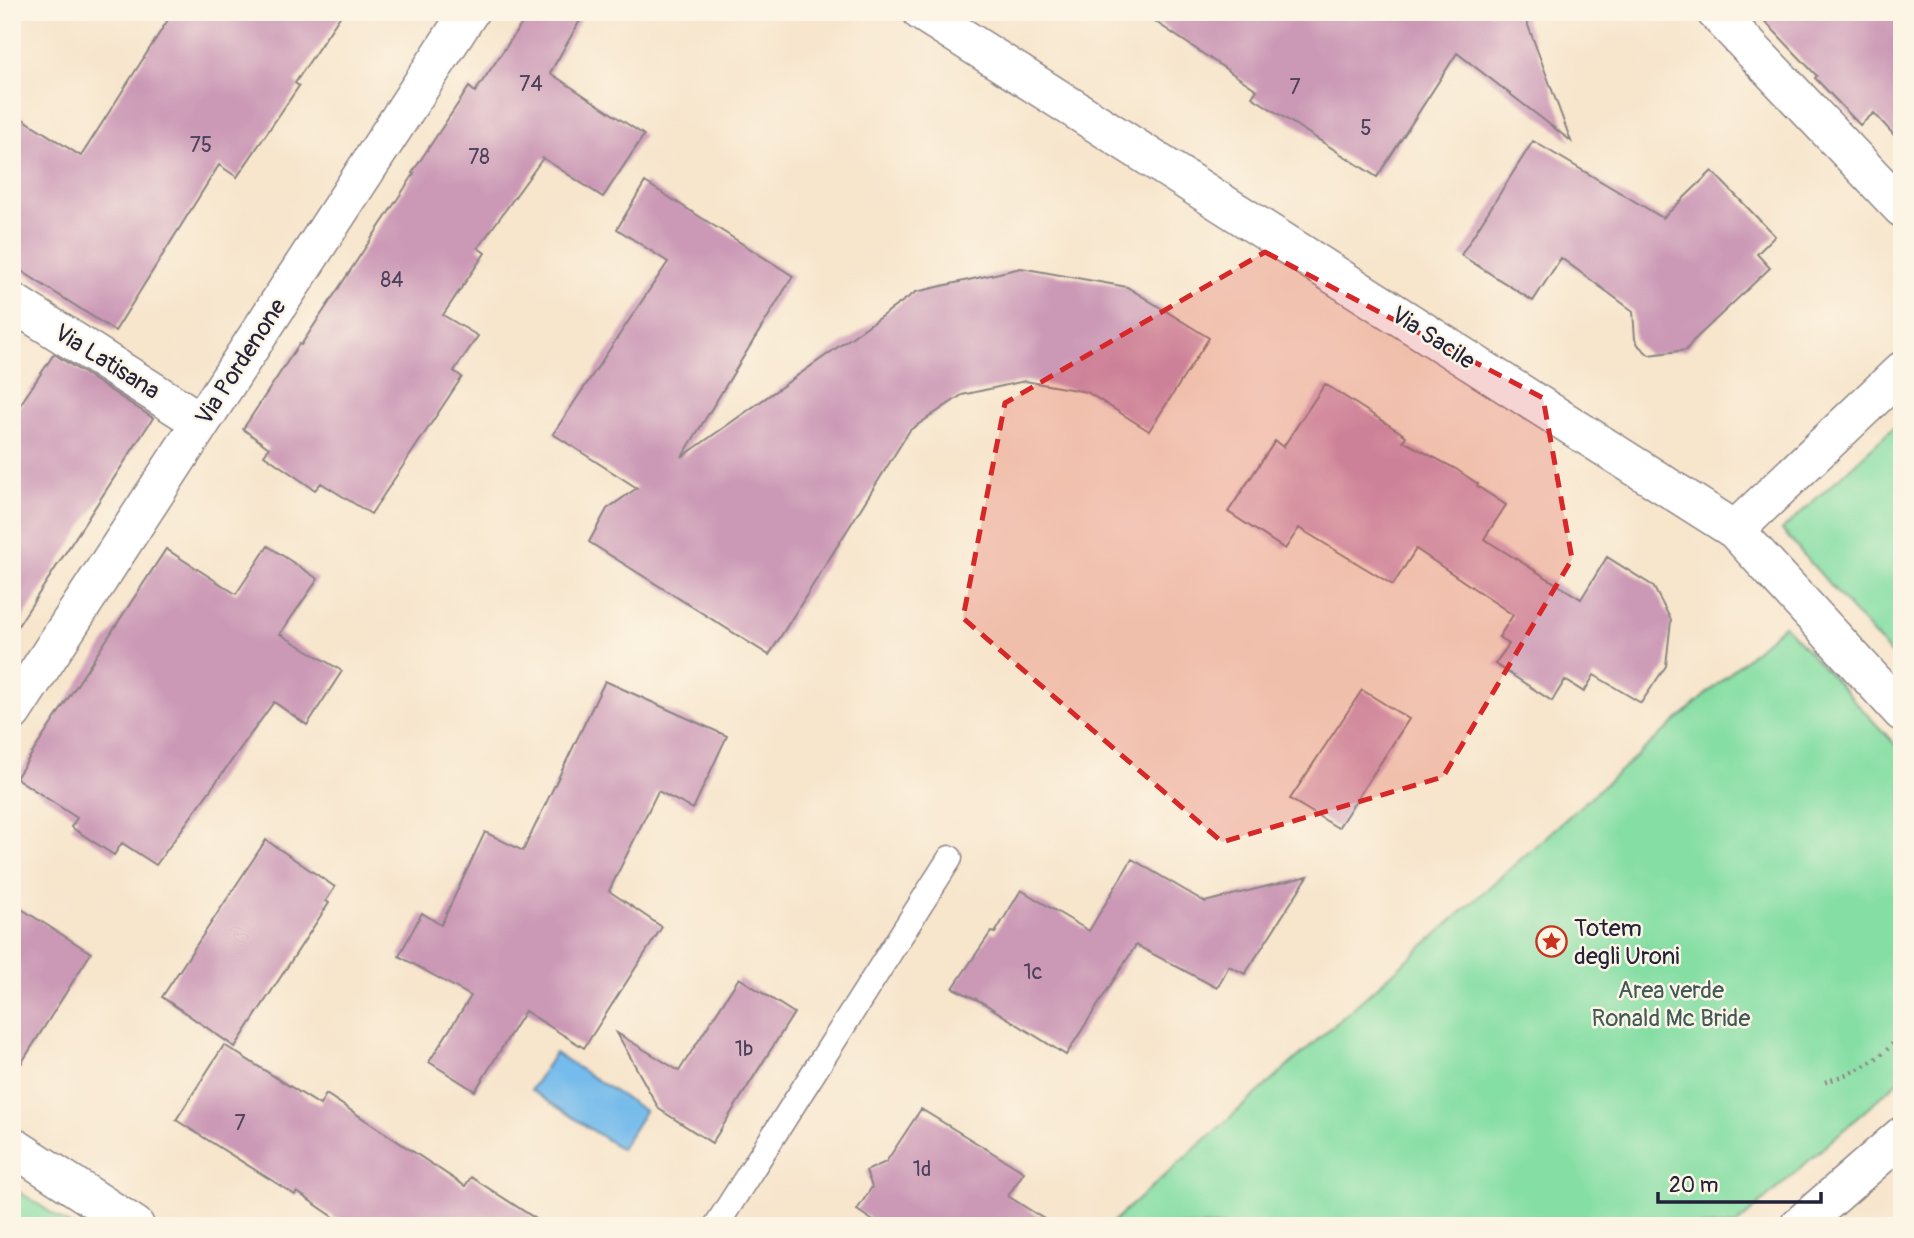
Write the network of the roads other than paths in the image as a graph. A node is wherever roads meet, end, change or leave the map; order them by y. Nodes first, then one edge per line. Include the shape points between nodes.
1 (469, 12) edge
2 (922, 12) edge
3 (1716, 12) edge
4 (1902, 208) edge
5 (12, 302) edge
6 (1902, 371) edge
7 (201, 422) junction
8 (1735, 530) junction
9 (12, 712) edge
10 (1902, 712) edge
11 (950, 858) dead end
12 (1902, 1136) edge
13 (12, 1146) edge
14 (135, 1226) edge
15 (716, 1226) edge
16 (1799, 1226) edge

1 - 7 street, Via Pordenone
2 - 8 street, Via Sacile
3 - 4 street
5 - 7 street, Via Latisana
6 - 8 street
7 - 9 street, Via Pordenone
8 - 10 street, Via Sacile
11 - 15 lane
12 - 16 street
13 - 14 street

